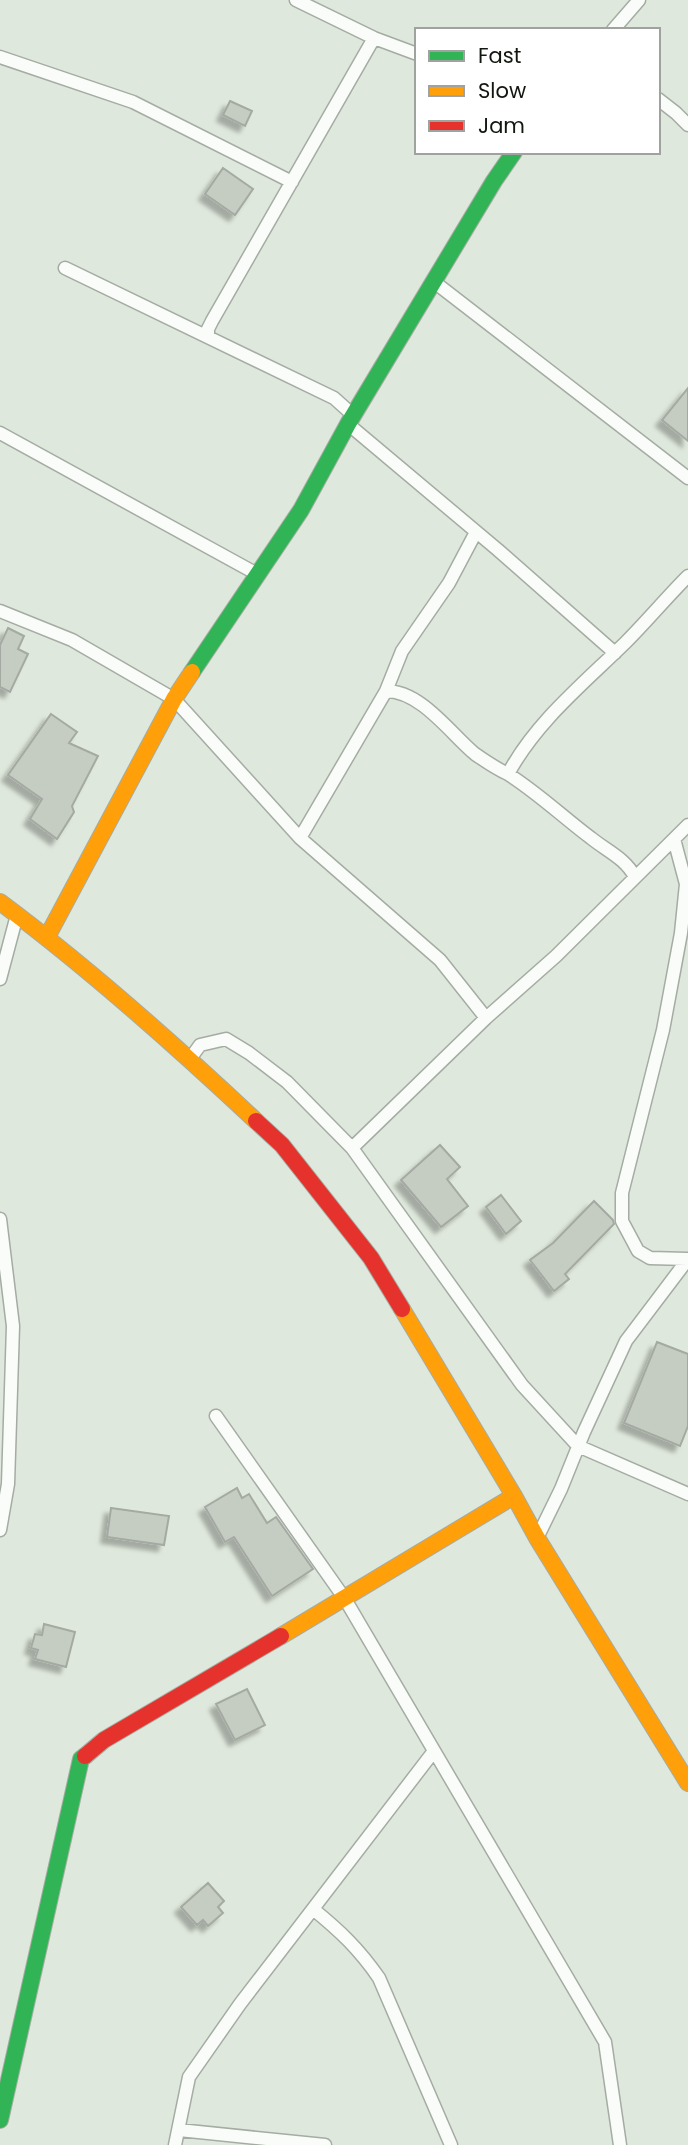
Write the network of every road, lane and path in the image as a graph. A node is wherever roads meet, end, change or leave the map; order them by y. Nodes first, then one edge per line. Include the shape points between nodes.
1 (296, 0) edge
2 (639, 0) edge
3 (615, 28) edge
4 (374, 38) junction
5 (415, 53) edge
6 (0, 57) edge
7 (660, 101) edge
8 (688, 125) edge
9 (513, 154) edge
10 (292, 182) junction
11 (65, 268) dead end
12 (433, 281) junction
13 (208, 337) junction
14 (350, 420) junction
15 (0, 433) edge
16 (688, 478) edge
17 (476, 532) junction
18 (257, 574) junction
19 (688, 576) edge
20 (0, 611) edge
21 (615, 653) junction
22 (386, 691) junction
23 (174, 699) junction
24 (508, 774) junction
25 (688, 825) edge
26 (300, 838) junction
27 (674, 839) junction
28 (635, 877) junction
29 (0, 902) edge
30 (17, 915) junction
31 (47, 937) junction
32 (0, 979) edge
33 (486, 1018) junction
34 (190, 1059) junction
35 (352, 1148) junction
36 (0, 1219) edge
37 (688, 1259) edge
38 (216, 1416) dead end
39 (578, 1446) junction
40 (4, 1483) edge
41 (688, 1494) edge
42 (514, 1496) junction
43 (0, 1530) edge
44 (537, 1538) junction
45 (345, 1599) junction
46 (434, 1751) junction
47 (688, 1783) edge
48 (313, 1909) junction
49 (0, 2120) edge
50 (178, 2130) junction
51 (176, 2145) edge
52 (325, 2145) edge
53 (451, 2145) edge
54 (621, 2145) edge

1 - 4 street
2 - 3 street
4 - 5 street
4 - 10 street
6 - 10 street via 133,102
7 - 8 street
9 - 12 street
10 - 13 street via 208,329
11 - 13 street
12 - 14 street
12 - 16 street
13 - 14 street via 334,398
14 - 17 street
14 - 18 street via 301,510
15 - 18 street
17 - 21 street
17 - 22 street via 449,583 402,651
18 - 23 street
19 - 21 street
20 - 23 street via 72,640
21 - 24 street via 541,727
22 - 24 street via 416,700 477,755
22 - 26 street
23 - 26 street
23 - 31 street
24 - 28 street via 625,861
25 - 27 street
26 - 33 street via 440,960
27 - 28 street
27 - 37 street via 686,884 681,933 663,1030 622,1194 622,1221 638,1251 650,1258
28 - 33 street
29 - 30 street
30 - 31 street
30 - 32 street
31 - 34 street
33 - 35 street
34 - 35 street via 200,1045 226,1039 287,1082
34 - 42 street via 282,1145 371,1258
35 - 39 street via 522,1385
36 - 40 street via 13,1326
37 - 39 street via 626,1341
38 - 45 street
39 - 41 street
39 - 44 street
40 - 43 street
42 - 44 street
42 - 45 street
44 - 47 street
45 - 46 street
45 - 49 street via 104,1740 81,1759
46 - 48 street
46 - 54 street via 605,2042
48 - 50 street via 189,2077
48 - 53 street via 343,1933 379,1978
50 - 51 street
50 - 52 street

